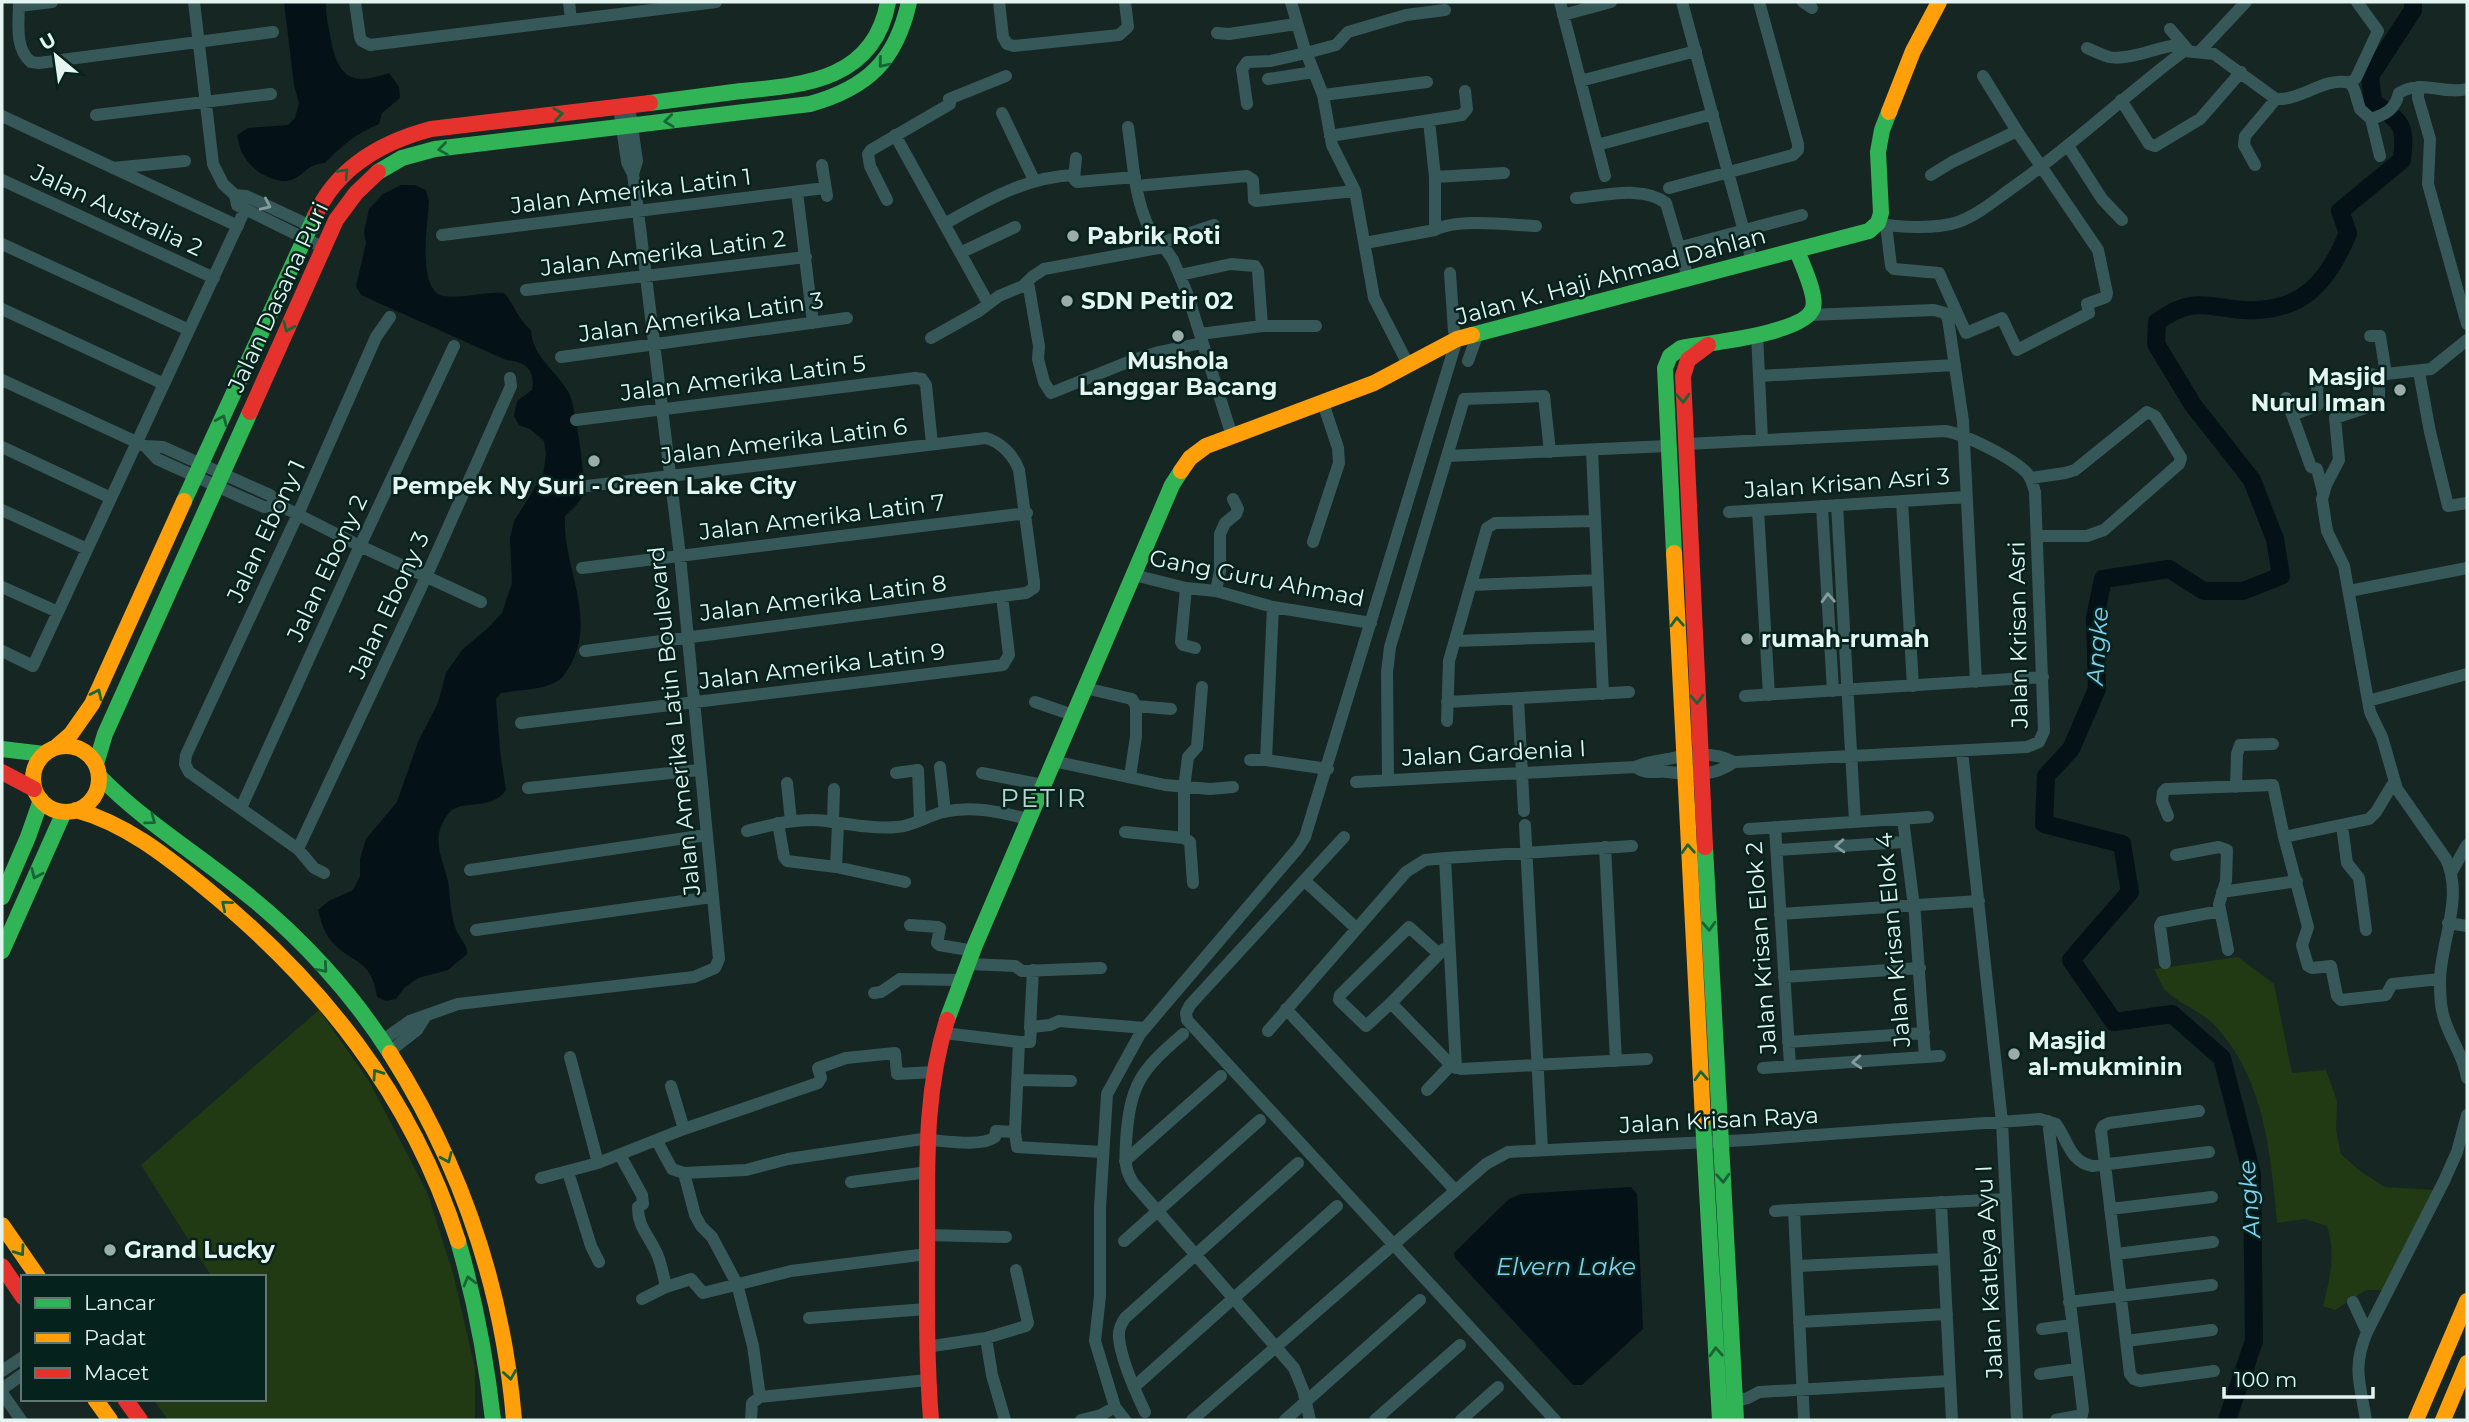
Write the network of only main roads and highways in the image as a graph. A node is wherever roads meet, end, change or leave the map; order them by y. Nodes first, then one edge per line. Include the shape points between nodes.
1 (888, 2) edge
2 (909, 2) edge
3 (1939, 2) edge
4 (1797, 251) junction
5 (1711, 343) junction
6 (1686, 445) junction
7 (1668, 447) junction
8 (2, 749) edge
9 (50, 751) junction
10 (98, 770) junction
11 (2, 772) edge
12 (37, 794) junction
13 (70, 811) junction
14 (2, 897) edge
15 (2, 951) edge
16 (1713, 1142) junction
17 (2, 1225) edge
18 (2, 1266) edge
19 (37, 1275) edge
20 (21, 1294) edge
21 (2467, 1301) edge
22 (2467, 1363) edge
23 (96, 1401) edge
24 (126, 1401) edge
25 (1725, 1409) edge
26 (110, 1420) edge
27 (140, 1420) edge
28 (493, 1420) edge
29 (514, 1420) edge
30 (931, 1420) edge
31 (1736, 1420) edge
32 (2416, 1420) edge
33 (2443, 1420) edge

9 -> 1 main road, Jalan Dasana Puri via 71,734 92,704 307,232 326,195 352,165 374,148 431,129 831,77 853,63 881,31
2 -> 10 main road, Jalan Dasana Puri via 905,24 883,66 835,98 418,153 368,178 351,197 327,241 218,479 105,734
3 - 4 main road, Jalan K. Haji Ahmad Dahlan via 1913,51 1882,130 1878,152 1882,224
4 - 5 main road via 1812,299 1810,315 1797,324
4 - 30 main road, Jalan K. Haji Ahmad Dahlan via 1751,256 1466,336 1374,383 1206,446 1183,467 1042,785 944,1033 931,1088 929,1139 926,1347
5 -> 6 main road via 1684,365
5 - 7 main road via 1681,348 1666,362
6 - 7 main road via 1679,433
6 - 7 main road via 1681,458 1675,459
6 -> 16 main road
16 -> 7 main road via 1684,775
8 - 9 main road
9 - 10 main road via 79,748 89,754
9 - 12 main road via 36,764
10 - 13 main road via 94,797
10 -> 29 main road via 123,800 267,911 316,960 386,1046 447,1156 480,1242 500,1314
11 - 12 main road
12 - 13 main road via 51,808
12 - 14 main road via 28,837
13 -> 15 main road
28 -> 13 main road via 481,1324 460,1250 427,1161 386,1086 299,971 251,926 148,845 109,822
16 - 25 main road
17 -> 19 main road
18 - 20 main road
21 - 32 main road
22 - 33 main road
23 - 26 main road
24 - 27 main road
25 - 31 main road

